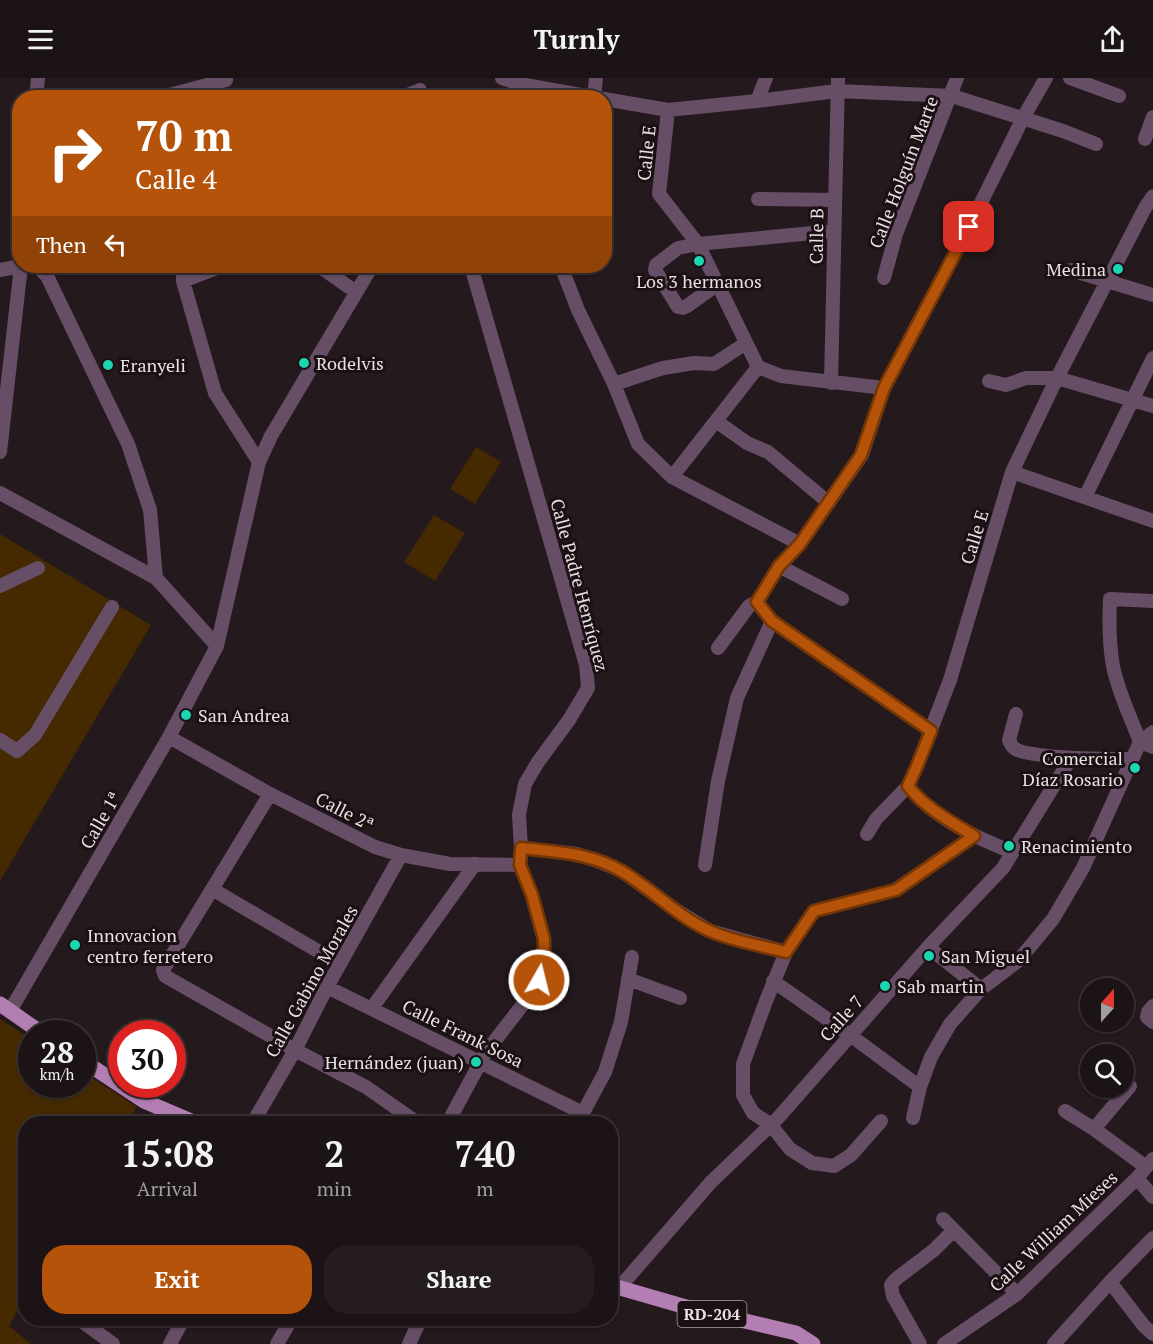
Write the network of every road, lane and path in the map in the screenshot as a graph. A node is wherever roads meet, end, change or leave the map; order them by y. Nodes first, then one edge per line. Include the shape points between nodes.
1 (502, 78) edge
2 (766, 78) edge
3 (957, 78) edge
4 (1046, 78) edge
5 (1070, 78) edge
6 (226, 80) dead end
7 (837, 84) edge
8 (208, 90) edge
9 (520, 90) edge
10 (951, 96) junction
11 (1119, 96) dead end
12 (612, 100) edge
13 (758, 101) junction
14 (668, 110) junction
15 (1153, 117) edge
16 (1023, 118) junction
17 (1145, 139) dead end
18 (1096, 144) dead end
19 (1153, 196) edge
20 (758, 199) dead end
21 (834, 200) junction
22 (834, 231) junction
23 (698, 244) junction
24 (1071, 270) dead end
25 (20, 273) edge
26 (44, 273) edge
27 (183, 273) edge
28 (204, 273) edge
29 (329, 273) edge
30 (368, 273) edge
31 (473, 273) edge
32 (564, 273) edge
33 (884, 279) dead end
34 (183, 281) junction
35 (1107, 281) junction
36 (718, 284) junction
37 (356, 292) junction
38 (1153, 295) edge
39 (746, 343) junction
40 (1153, 358) edge
41 (758, 367) junction
42 (1057, 378) junction
43 (989, 381) dead end
44 (831, 383) junction
45 (614, 384) junction
46 (884, 388) junction
47 (1132, 400) junction
48 (1153, 406) edge
49 (716, 421) junction
50 (0, 452) edge
51 (259, 462) junction
52 (1012, 472) junction
53 (672, 477) junction
54 (0, 493) edge
55 (1085, 497) junction
56 (829, 502) junction
57 (1153, 521) edge
58 (800, 544) junction
59 (779, 566) junction
60 (38, 568) dead end
61 (156, 579) junction
62 (0, 586) edge
63 (842, 598) dead end
64 (1153, 601) edge
65 (757, 602) junction
66 (112, 607) dead end
67 (772, 621) junction
68 (217, 646) junction
69 (718, 648) dead end
70 (1016, 714) dead end
71 (931, 731) junction
72 (1153, 732) edge
73 (170, 737) junction
74 (0, 740) edge
75 (1147, 745) edge
76 (1071, 758) junction
77 (1132, 759) junction
78 (908, 786) junction
79 (270, 794) junction
80 (867, 834) dead end
81 (974, 836) junction
82 (521, 848) junction
83 (1012, 852) junction
84 (400, 855) junction
85 (475, 864) junction
86 (520, 865) junction
87 (705, 865) dead end
88 (212, 889) junction
89 (928, 947) junction
90 (786, 952) junction
91 (632, 957) dead end
92 (340, 964) junction
93 (628, 978) junction
94 (773, 981) junction
95 (327, 987) junction
96 (981, 989) junction
97 (680, 998) dead end
98 (1153, 1006) edge
99 (5, 1008) edge
100 (372, 1008) junction
101 (23, 1020) edge
102 (1153, 1022) edge
103 (850, 1035) junction
104 (295, 1050) junction
105 (480, 1062) junction
106 (96, 1069) edge
107 (920, 1087) junction
108 (1120, 1098) edge
109 (1065, 1111) dead end
110 (178, 1116) edge
111 (257, 1116) edge
112 (408, 1116) edge
113 (451, 1116) edge
114 (576, 1116) edge
115 (581, 1116) edge
116 (913, 1118) dead end
117 (882, 1121) dead end
118 (770, 1124) junction
119 (1094, 1129) junction
120 (1149, 1163) edge
121 (1137, 1178) junction
122 (1153, 1197) edge
123 (944, 1219) dead end
124 (954, 1230) junction
125 (1153, 1238) edge
126 (1110, 1282) junction
127 (618, 1284) edge
128 (618, 1288) edge
129 (1017, 1294) junction
130 (88, 1326) edge
131 (180, 1326) edge
132 (287, 1326) edge
133 (417, 1326) edge
134 (1153, 1334) edge
135 (113, 1344) edge
136 (170, 1344) edge
137 (277, 1344) edge
138 (409, 1344) edge
139 (813, 1344) edge
140 (920, 1344) edge
141 (944, 1344) edge
142 (1054, 1344) edge

1 - 9 street
2 - 13 street
3 - 10 street, Calle Holguín Marte
4 - 16 street
5 - 11 street
6 - 8 street
7 - 10 street
7 - 13 street
7 - 21 street, Calle B
10 - 16 street
10 - 33 street, Calle Holguín Marte via 896,234
12 - 14 street
13 - 14 street
14 - 23 street, Calle E via 659,194
15 - 17 street
16 - 18 street
16 - 46 street
19 - 35 street, Calle E
20 - 21 street
21 - 22 street, Calle B
22 - 23 street
22 - 44 street, Calle B
23 - 36 street, Calle E
23 - 36 street via 678,248 659,261 655,270 682,308
24 - 35 street
25 - 50 street
26 - 61 street via 129,444 150,510
27 - 34 street
28 - 34 street
29 - 37 street
30 - 37 street, Calle 1ª
31 - 82 street, Calle Padre Henríquez via 586,665 588,688 525,784 519,814
32 - 45 street
34 - 51 street via 215,393
35 - 38 street
35 - 42 street, Calle E
36 - 39 street, Calle E
37 - 51 street, Calle 1ª
39 - 41 street, Calle E
39 - 45 street via 714,364 663,368
40 - 47 street
41 - 44 street via 781,376
41 - 49 street
42 - 43 street via 1026,378 1006,385
42 - 47 street
42 - 52 street, Calle E
44 - 46 street
45 - 53 street via 638,444
46 - 56 street via 861,455
47 - 48 street
47 - 55 street
49 - 53 street
49 - 56 street via 747,443 768,452
51 - 68 street, Calle 1ª
52 - 55 street
52 - 71 street, Calle E
53 - 58 street
54 - 61 street
55 - 57 street
56 - 58 street
58 - 59 street
59 - 63 street
59 - 65 street
60 - 62 street
61 - 68 street
64 - 75 street via 1110,599 1108,627 1113,666
65 - 67 street
65 - 69 street via 749,606
66 - 74 street via 35,735 17,751
67 - 71 street
67 - 87 street via 737,698 718,781
68 - 73 street, Calle 1ª
70 - 76 street via 1009,740 1013,748 1024,753
71 - 78 street, Calle E
72 - 75 street
73 - 79 street, Calle 2ª
73 - 99 street, Calle 1ª
75 - 77 street
76 - 77 street
76 - 83 street, Calle 7
77 - 96 street via 1083,868 1053,919 1017,962
78 - 80 street
78 - 81 street via 917,798
79 - 84 street, Calle 2ª via 375,847
79 - 88 street
81 - 83 street
81 - 90 street via 896,890 814,911
82 - 86 street, Calle Padre Henríquez
82 - 90 street via 577,854 605,864 622,871 710,931
83 - 89 street, Calle 7 via 1003,868
84 - 85 street, Calle 2ª
84 - 92 street, Calle Gabino Morales
85 - 86 street, Calle 2ª
85 - 100 street
86 - 105 street, Calle Padre Henríquez via 544,939 544,961 531,994
88 - 92 street
88 - 104 street via 163,973
89 - 96 street
89 - 103 street, Calle 7
90 - 94 street
91 - 93 street
92 - 95 street, Calle Gabino Morales
93 - 97 street
93 - 115 street via 621,1022 605,1072
94 - 103 street
94 - 118 street via 742,1064 743,1095 753,1113
95 - 100 street, Calle Frank Sosa
95 - 104 street, Calle Gabino Morales
96 - 107 street via 950,1024
98 - 102 street via 1147,1017
99 - 101 main road
100 - 105 street, Calle Frank Sosa
103 - 107 street
103 - 118 street, Calle 7
104 - 111 street, Calle Gabino Morales
104 - 112 street via 366,1087
105 - 113 street, Calle Padre Henríquez
105 - 114 street, Calle Frank Sosa
106 - 110 main road via 144,1101
107 - 116 street
108 - 119 street
109 - 119 street
117 - 118 street via 851,1155 834,1166 812,1163 790,1149
118 - 127 street, Calle 7
119 - 120 street
120 - 121 street, Calle William Mieses
121 - 122 street
121 - 129 street, Calle William Mieses
123 - 124 street
124 - 129 street
124 - 140 street via 891,1285 893,1296
125 - 126 street
126 - 134 street
126 - 142 street
128 - 139 main road, RD-204 via 796,1333
129 - 141 street, Calle William Mieses
130 - 135 street
131 - 136 street
132 - 137 street
133 - 138 street

